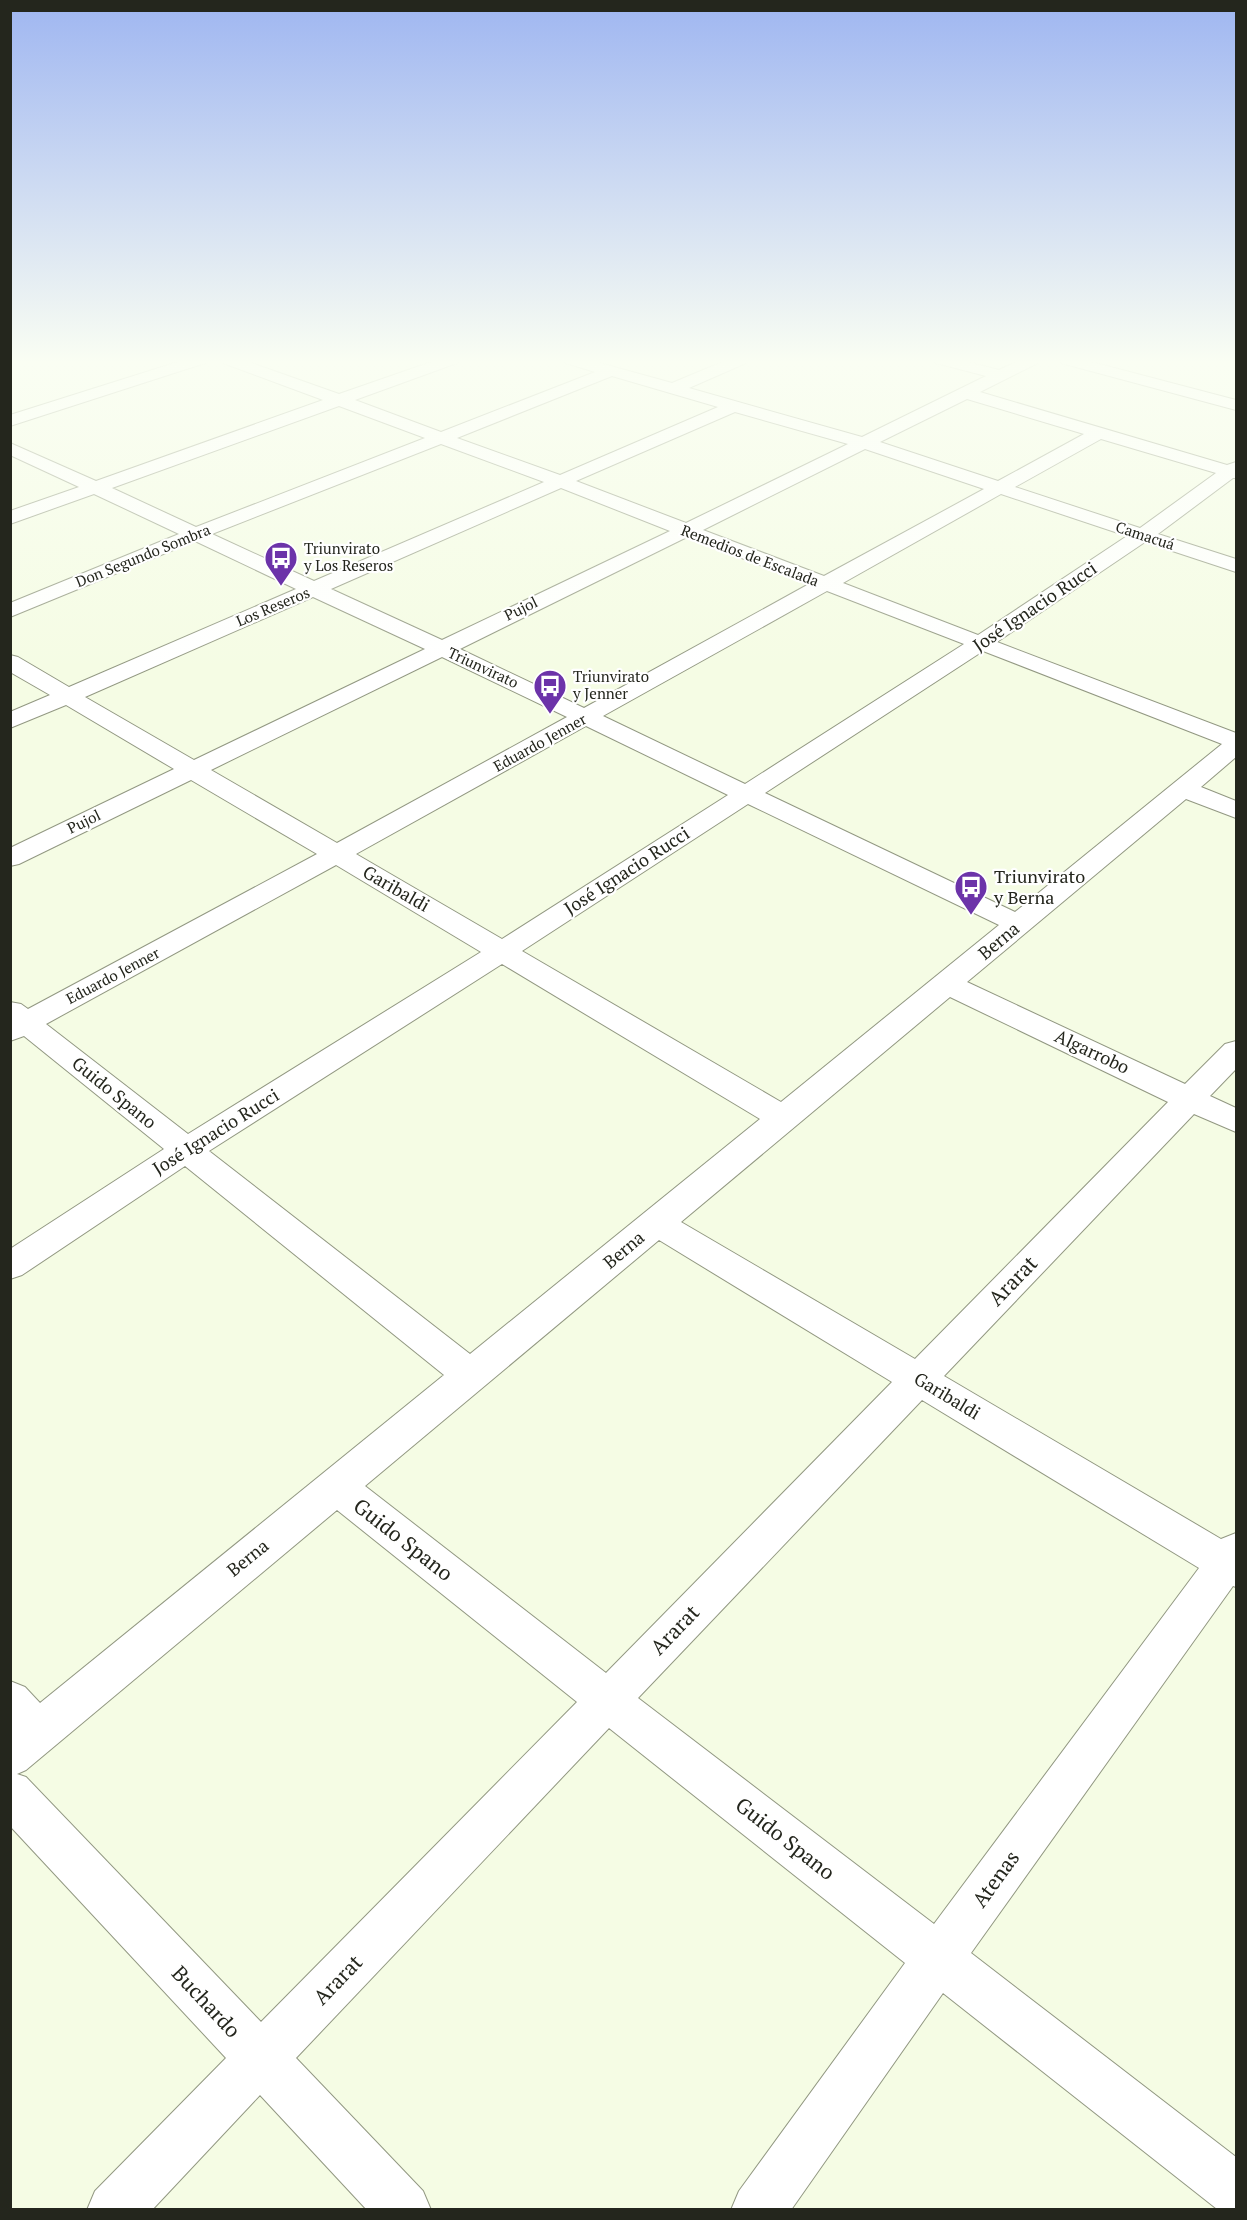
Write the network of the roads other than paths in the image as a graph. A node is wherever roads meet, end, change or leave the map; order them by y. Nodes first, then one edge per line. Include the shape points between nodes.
1 (44, 464) edge
2 (161, 464) edge
3 (377, 464) edge
4 (512, 464) edge
5 (603, 464) edge
6 (821, 464) edge
7 (929, 464) edge
8 (1041, 464) edge
9 (1208, 464) edge
10 (1234, 471) edge
11 (561, 482) junction
12 (95, 487) junction
13 (998, 487) junction
14 (10, 518) edge
15 (685, 531) junction
16 (196, 534) junction
17 (1143, 535) junction
18 (1236, 566) edge
19 (822, 584) junction
20 (315, 589) junction
21 (10, 611) edge
22 (979, 645) junction
23 (441, 648) junction
24 (10, 662) edge
25 (70, 695) junction
26 (586, 717) junction
27 (10, 721) edge
28 (1236, 743) edge
29 (194, 769) junction
30 (1184, 789) junction
31 (746, 794) junction
32 (1236, 810) edge
33 (337, 855) junction
34 (10, 858) edge
35 (1018, 924) junction
36 (503, 951) junction
37 (947, 984) junction
38 (16, 1021) edge
39 (1236, 1051) edge
40 (1192, 1099) junction
41 (782, 1117) junction
42 (1236, 1121) edge
43 (186, 1150) junction
44 (657, 1223) junction
45 (10, 1266) edge
46 (472, 1376) junction
47 (917, 1379) junction
48 (336, 1486) junction
49 (1233, 1561) edge
50 (606, 1701) junction
51 (19, 1729) edge
52 (10, 1792) edge
53 (939, 1957) junction
54 (261, 2060) junction
55 (1236, 2190) edge
56 (114, 2210) edge
57 (404, 2210) edge
58 (758, 2210) edge

1 - 12 street, Triunvirato
2 - 12 street
3 - 16 street, Don Segundo Sombra
4 - 11 street, Remedios de Escalada
5 - 11 street, Los Reseros
6 - 15 street, Pujol
7 - 13 street, Camacuá
8 - 13 street, Eduardo Jenner
9 - 10 street
10 - 17 street, José Ignacio Rucci
11 - 15 street, Remedios de Escalada
11 - 20 street, Los Reseros
12 - 14 street
12 - 16 street, Triunvirato
13 - 17 street, Camacuá
13 - 19 street, Eduardo Jenner
15 - 19 street, Remedios de Escalada
15 - 23 street, Pujol
16 - 20 street, Triunvirato
16 - 21 street, Don Segundo Sombra
17 - 18 street, Camacuá
17 - 22 street, José Ignacio Rucci
19 - 22 street, Remedios de Escalada
19 - 26 street, Eduardo Jenner
20 - 23 street, Triunvirato
20 - 25 street, Los Reseros
22 - 28 street, Remedios de Escalada
22 - 31 street, José Ignacio Rucci
23 - 26 street, Triunvirato
23 - 29 street, Pujol
24 - 25 street, Garibaldi
25 - 27 street, Los Reseros
25 - 29 street, Garibaldi
26 - 31 street, Triunvirato
26 - 33 street, Eduardo Jenner
28 - 30 street, Berna
29 - 33 street, Garibaldi
29 - 34 street, Pujol
30 - 32 street
30 - 35 street, Berna
31 - 35 street, Triunvirato
31 - 36 street, José Ignacio Rucci
33 - 36 street, Garibaldi
33 - 38 street, Eduardo Jenner
35 - 37 street, Berna
36 - 41 street, Garibaldi
36 - 43 street, José Ignacio Rucci
37 - 40 street, Algarrobo
37 - 41 street, Berna
38 - 43 street, Guido Spano
39 - 40 street, Ararat
40 - 42 street, Algarrobo
40 - 47 street, Ararat
41 - 44 street, Berna
43 - 45 street, José Ignacio Rucci
43 - 46 street, Guido Spano
44 - 46 street, Berna
44 - 47 street, Garibaldi
46 - 48 street, Berna
47 - 49 street, Garibaldi
47 - 50 street, Ararat
48 - 50 street, Guido Spano
48 - 51 street, Berna
49 - 53 street, Atenas
50 - 53 street, Guido Spano
50 - 54 street, Ararat
52 - 54 street, Buchardo
53 - 55 street, Guido Spano
53 - 58 street, Atenas
54 - 56 street, Ararat
54 - 57 street, Buchardo

